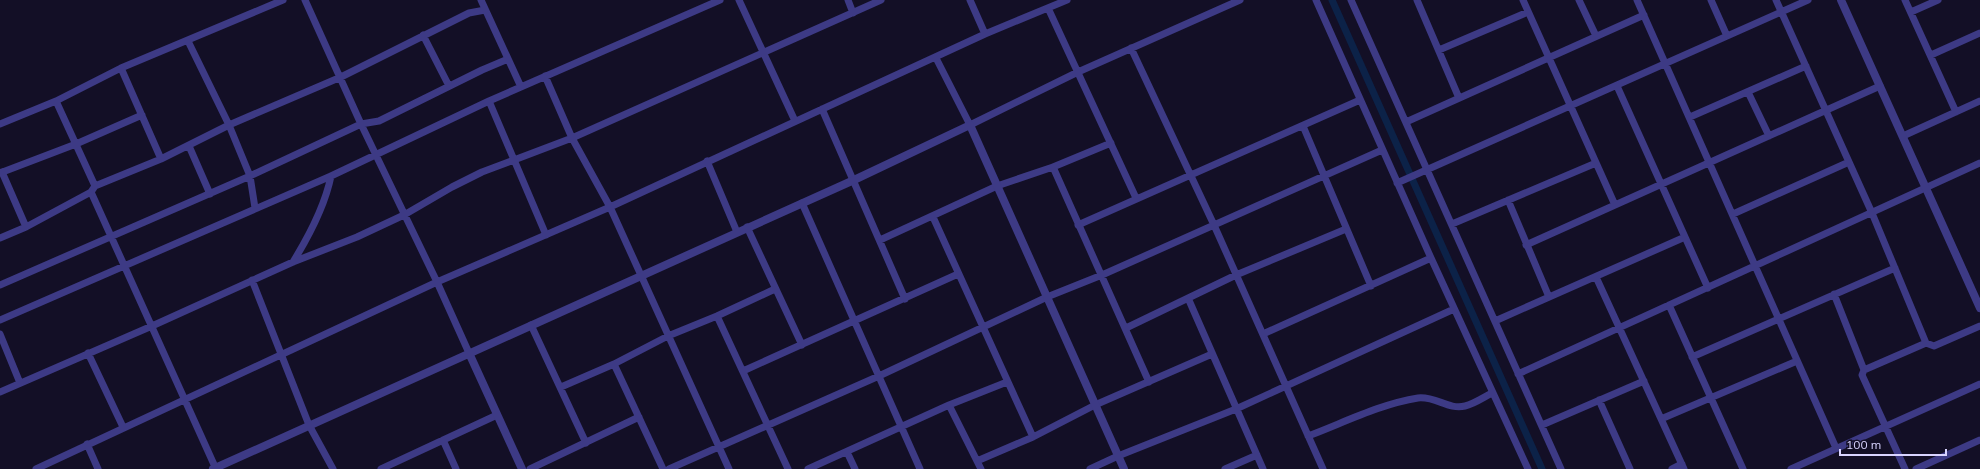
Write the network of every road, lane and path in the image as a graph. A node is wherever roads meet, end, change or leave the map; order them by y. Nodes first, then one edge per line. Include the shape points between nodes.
1 (283, 0) edge
2 (306, 0) edge
3 (481, 0) edge
4 (720, 0) edge
5 (740, 0) edge
6 (848, 0) edge
7 (881, 0) edge
8 (970, 0) edge
9 (1067, 0) edge
10 (1240, 0) edge
11 (1316, 0) edge
12 (1352, 0) edge
13 (1522, 0) edge
14 (1579, 0) edge
15 (1637, 0) edge
16 (1711, 0) edge
17 (1776, 0) edge
18 (1808, 0) edge
19 (1841, 0) edge
20 (1905, 0) edge
21 (1938, 0) edge
22 (1419, 1) edge
23 (1048, 8) junction
24 (485, 10) junction
25 (1528, 12) junction
26 (1782, 12) junction
27 (1911, 12) junction
28 (853, 13) junction
29 (1644, 15) junction
30 (985, 34) junction
31 (1980, 34) edge
32 (422, 35) junction
33 (1596, 36) junction
34 (1727, 36) junction
35 (188, 41) junction
36 (1130, 48) junction
37 (1439, 50) junction
38 (764, 54) junction
39 (1932, 55) junction
40 (936, 58) junction
41 (1549, 58) junction
42 (508, 59) junction
43 (1666, 63) junction
44 (1806, 66) junction
45 (121, 68) junction
46 (1078, 72) junction
47 (545, 76) junction
48 (341, 77) junction
49 (449, 86) junction
50 (1617, 86) junction
51 (1880, 86) junction
52 (521, 87) junction
53 (1748, 92) junction
54 (1459, 98) junction
55 (1360, 100) junction
56 (56, 101) junction
57 (489, 101) junction
58 (1980, 101) edge
59 (1571, 106) junction
60 (822, 109) junction
61 (1826, 111) junction
62 (1956, 112) junction
63 (142, 115) junction
64 (1690, 117) junction
65 (795, 121) junction
66 (1406, 122) junction
67 (0, 124) edge
68 (361, 124) junction
69 (229, 125) junction
70 (970, 125) junction
71 (1303, 126) junction
72 (1768, 136) junction
73 (1903, 136) junction
74 (572, 138) junction
75 (1111, 143) junction
76 (76, 144) junction
77 (189, 146) junction
78 (1382, 150) junction
79 (376, 155) junction
80 (161, 159) junction
81 (515, 160) junction
82 (707, 161) junction
83 (1849, 162) junction
84 (1596, 163) junction
85 (1711, 163) junction
86 (1980, 164) edge
87 (1053, 167) junction
88 (1428, 171) junction
89 (1, 173) edge
90 (1190, 174) junction
91 (250, 176) junction
92 (331, 176) junction
93 (1324, 177) junction
94 (854, 180) junction
95 (1397, 183) junction
96 (1661, 185) junction
97 (997, 186) junction
98 (1926, 188) junction
99 (93, 189) junction
100 (210, 194) junction
101 (1136, 198) junction
102 (1508, 200) junction
103 (802, 203) junction
104 (1615, 205) junction
105 (610, 207) junction
106 (255, 208) junction
107 (1872, 213) junction
108 (1733, 214) junction
109 (404, 215) junction
110 (933, 217) junction
111 (1452, 224) junction
112 (1078, 225) junction
113 (1214, 225) junction
114 (26, 226) junction
115 (748, 227) junction
116 (1346, 229) junction
117 (737, 232) junction
118 (546, 235) junction
119 (110, 236) junction
120 (1685, 237) junction
121 (0, 238) edge
122 (880, 240) junction
123 (1526, 246) junction
124 (1431, 258) junction
125 (293, 262) junction
126 (124, 266) junction
127 (1756, 266) junction
128 (1895, 268) junction
129 (958, 274) junction
130 (1102, 275) junction
131 (1236, 275) junction
132 (642, 276) junction
133 (1596, 277) junction
134 (252, 280) junction
135 (437, 282) junction
136 (0, 285) edge
137 (1371, 286) junction
138 (1708, 288) junction
139 (775, 289) junction
140 (1834, 294) junction
141 (1047, 297) junction
142 (1549, 297) junction
143 (1188, 298) junction
144 (905, 299) junction
145 (1669, 305) junction
146 (1980, 308) edge
147 (1454, 309) junction
148 (718, 316) junction
149 (1778, 319) junction
150 (0, 320) edge
151 (855, 321) junction
152 (1495, 321) junction
153 (531, 325) junction
154 (152, 326) junction
155 (1980, 326) edge
156 (984, 328) junction
157 (1126, 328) junction
158 (1620, 328) junction
159 (0, 334) edge
160 (1263, 334) junction
161 (668, 336) junction
162 (1926, 343) junction
163 (802, 345) junction
164 (88, 353) junction
165 (469, 353) junction
166 (1212, 354) junction
167 (280, 356) junction
168 (1692, 357) junction
169 (1796, 361) junction
170 (614, 364) junction
171 (1864, 370) junction
172 (743, 371) junction
173 (1518, 374) junction
174 (879, 376) junction
175 (1644, 381) junction
176 (1007, 382) junction
177 (1149, 382) junction
178 (20, 383) junction
179 (1980, 384) edge
180 (1286, 385) junction
181 (560, 387) junction
182 (0, 392) edge
183 (1492, 393) junction
184 (1711, 398) junction
185 (185, 400) junction
186 (1599, 400) junction
187 (949, 405) junction
188 (1095, 405) junction
189 (1236, 408) junction
190 (497, 415) junction
191 (639, 417) junction
192 (1662, 419) junction
193 (309, 425) junction
194 (769, 426) junction
195 (902, 426) junction
196 (1542, 426) junction
197 (1886, 427) junction
198 (123, 428) junction
199 (1033, 436) junction
200 (1308, 436) junction
201 (443, 440) junction
202 (1980, 440) edge
203 (586, 443) junction
204 (87, 444) junction
205 (718, 446) junction
206 (1836, 448) junction
207 (847, 452) junction
208 (1257, 455) junction
209 (1118, 456) junction
210 (977, 461) junction
211 (1683, 467) edge
212 (384, 468) edge
213 (36, 469) edge
214 (98, 469) edge
215 (215, 469) edge
216 (333, 469) edge
217 (456, 469) edge
218 (522, 469) edge
219 (530, 469) edge
220 (663, 469) edge
221 (669, 469) edge
222 (729, 469) edge
223 (788, 469) edge
224 (808, 469) edge
225 (856, 469) edge
226 (920, 469) edge
227 (981, 469) edge
228 (1090, 469) edge
229 (1124, 469) edge
230 (1225, 469) edge
231 (1263, 469) edge
232 (1323, 469) edge
233 (1528, 469) edge
234 (1561, 469) edge
235 (1630, 469) edge
236 (1672, 469) edge
237 (1744, 469) edge
238 (1791, 469) edge
239 (1905, 469) edge
240 (1916, 469) edge

1 - 35 street
2 - 48 street
3 - 24 street
4 - 47 street
5 - 38 street
6 - 28 street
7 - 28 street
8 - 30 street
9 - 23 street
10 - 36 street
11 - 55 street
12 - 66 street
13 - 25 street
14 - 33 street
15 - 29 street
16 - 34 street
17 - 26 street
18 - 26 street
19 - 51 street
20 - 27 street
21 - 27 street
22 - 37 street
23 - 30 street
23 - 46 street
24 - 32 street via 469,13
24 - 42 street
25 - 37 street
25 - 41 street
26 - 34 street
26 - 44 street
27 - 39 street
28 - 38 street
29 - 33 street
29 - 43 street
30 - 40 street
31 - 39 street
32 - 48 street
32 - 49 street
33 - 41 street
34 - 43 street
35 - 45 street
35 - 69 street
36 - 46 street
36 - 90 street
37 - 54 street
38 - 65 street
38 - 74 street
39 - 62 street
40 - 60 street
40 - 70 street
41 - 54 street
41 - 59 street
42 - 49 street
42 - 52 street
43 - 50 street
43 - 64 street
44 - 53 street
44 - 61 street
45 - 56 street
45 - 63 street
46 - 70 street
46 - 75 street
47 - 52 street
47 - 74 street
48 - 68 street
48 - 69 street
49 - 68 street via 379,121
50 - 59 street
50 - 96 street
51 - 61 street
51 - 73 street
52 - 57 street
53 - 64 street
53 - 72 street
54 - 66 street
55 - 71 street
55 - 78 street
56 - 67 street
56 - 76 street
57 - 79 street
57 - 81 street
58 - 62 street
59 - 84 street
59 - 88 street
60 - 65 street
60 - 94 street
61 - 72 street
61 - 83 street
62 - 73 street
63 - 76 street
63 - 80 street
64 - 85 street
65 - 82 street
66 - 88 street
68 - 79 street
68 - 91 street
69 - 77 street
69 - 91 street
70 - 94 street
70 - 97 street
71 - 90 street
71 - 93 street
72 - 85 street
73 - 98 street
74 - 81 street
74 - 105 street
75 - 87 street
75 - 101 street
76 - 89 street
76 - 99 street
77 - 80 street
77 - 100 street
78 - 93 street
78 - 95 street
79 - 92 street
79 - 109 street
80 - 99 street
81 - 109 street via 452,187
81 - 118 street
82 - 105 street
82 - 117 street
83 - 107 street
83 - 108 street
84 - 102 street
84 - 104 street
85 - 96 street
85 - 108 street
86 - 98 street
87 - 97 street
87 - 112 street
88 - 95 street
88 - 111 street
89 - 114 street
90 - 101 street
90 - 113 street
91 - 100 street
91 - 106 street
92 - 106 street
92 - 125 street via 308,237
93 - 113 street
93 - 116 street
94 - 103 street
94 - 122 street
95 - 124 street
96 - 104 street
96 - 120 street
97 - 110 street
97 - 141 street
98 - 107 street
98 - 146 street
99 - 114 street
99 - 119 street
100 - 119 street
101 - 112 street
102 - 111 street
102 - 123 street
103 - 115 street
103 - 151 street
104 - 123 street
105 - 118 street
105 - 132 street
106 - 126 street
107 - 127 street
107 - 128 street
108 - 127 street
109 - 125 street
109 - 135 street
110 - 122 street
110 - 129 street
111 - 152 street
112 - 130 street
113 - 130 street
113 - 131 street
114 - 121 street
115 - 117 street
115 - 139 street
116 - 131 street
116 - 137 street
117 - 132 street
118 - 135 street
119 - 126 street
119 - 136 street
120 - 133 street
120 - 138 street
122 - 144 street
123 - 142 street
124 - 137 street
124 - 147 street
125 - 134 street
126 - 150 street
126 - 154 street
127 - 138 street
127 - 149 street
128 - 140 street
128 - 162 street
129 - 144 street
129 - 156 street
130 - 141 street
130 - 157 street
131 - 143 street
131 - 160 street
132 - 153 street
132 - 161 street
133 - 142 street
133 - 158 street
134 - 154 street
134 - 167 street
135 - 165 street
135 - 167 street
137 - 160 street
138 - 145 street
139 - 148 street
139 - 163 street
140 - 149 street
140 - 171 street
141 - 156 street
141 - 188 street
142 - 152 street
143 - 157 street
143 - 166 street
144 - 151 street
145 - 158 street
145 - 168 street
147 - 180 street
147 - 183 street
148 - 161 street
148 - 172 street
149 - 168 street
149 - 169 street
151 - 163 street
151 - 174 street
152 - 173 street
153 - 165 street
153 - 181 street
154 - 164 street
154 - 185 street
155 - 162 street via 1934,346
156 - 174 street
156 - 176 street
157 - 177 street
158 - 173 street
158 - 175 street
159 - 178 street
160 - 180 street
161 - 170 street
161 - 205 street
162 - 171 street
163 - 172 street
164 - 178 street
164 - 198 street
165 - 190 street
165 - 193 street
166 - 177 street
166 - 189 street
167 - 185 street
167 - 193 street
168 - 184 street
169 - 184 street
169 - 206 street
170 - 181 street
170 - 191 street
171 - 197 street via 1862,375
172 - 194 street
173 - 196 street
174 - 194 street
174 - 195 street
175 - 186 street
175 - 192 street
176 - 187 street
176 - 199 street
177 - 188 street
178 - 182 street
179 - 197 street
180 - 189 street
180 - 200 street
181 - 203 street
183 - 200 street via 1466,406 1457,407 1429,398 1412,399
183 - 233 street
184 - 192 street
184 - 237 street
185 - 198 street
185 - 215 street
186 - 196 street
186 - 235 street
187 - 195 street
187 - 210 street
188 - 199 street
188 - 209 street
189 - 208 street
189 - 209 street
190 - 201 street
190 - 218 street
191 - 203 street
191 - 220 street
192 - 211 street
193 - 215 street
193 - 216 street
194 - 205 street
194 - 223 street
195 - 207 street
195 - 226 street
196 - 234 street
197 - 206 street
197 - 239 street
198 - 204 street
199 - 210 street
200 - 232 street
201 - 212 street
201 - 217 street
202 - 240 street
203 - 219 street
204 - 213 street
204 - 214 street
205 - 221 street
205 - 222 street
206 - 238 street
207 - 224 street
207 - 225 street
208 - 230 street
208 - 231 street
209 - 228 street
209 - 229 street
210 - 227 street
211 - 236 street

